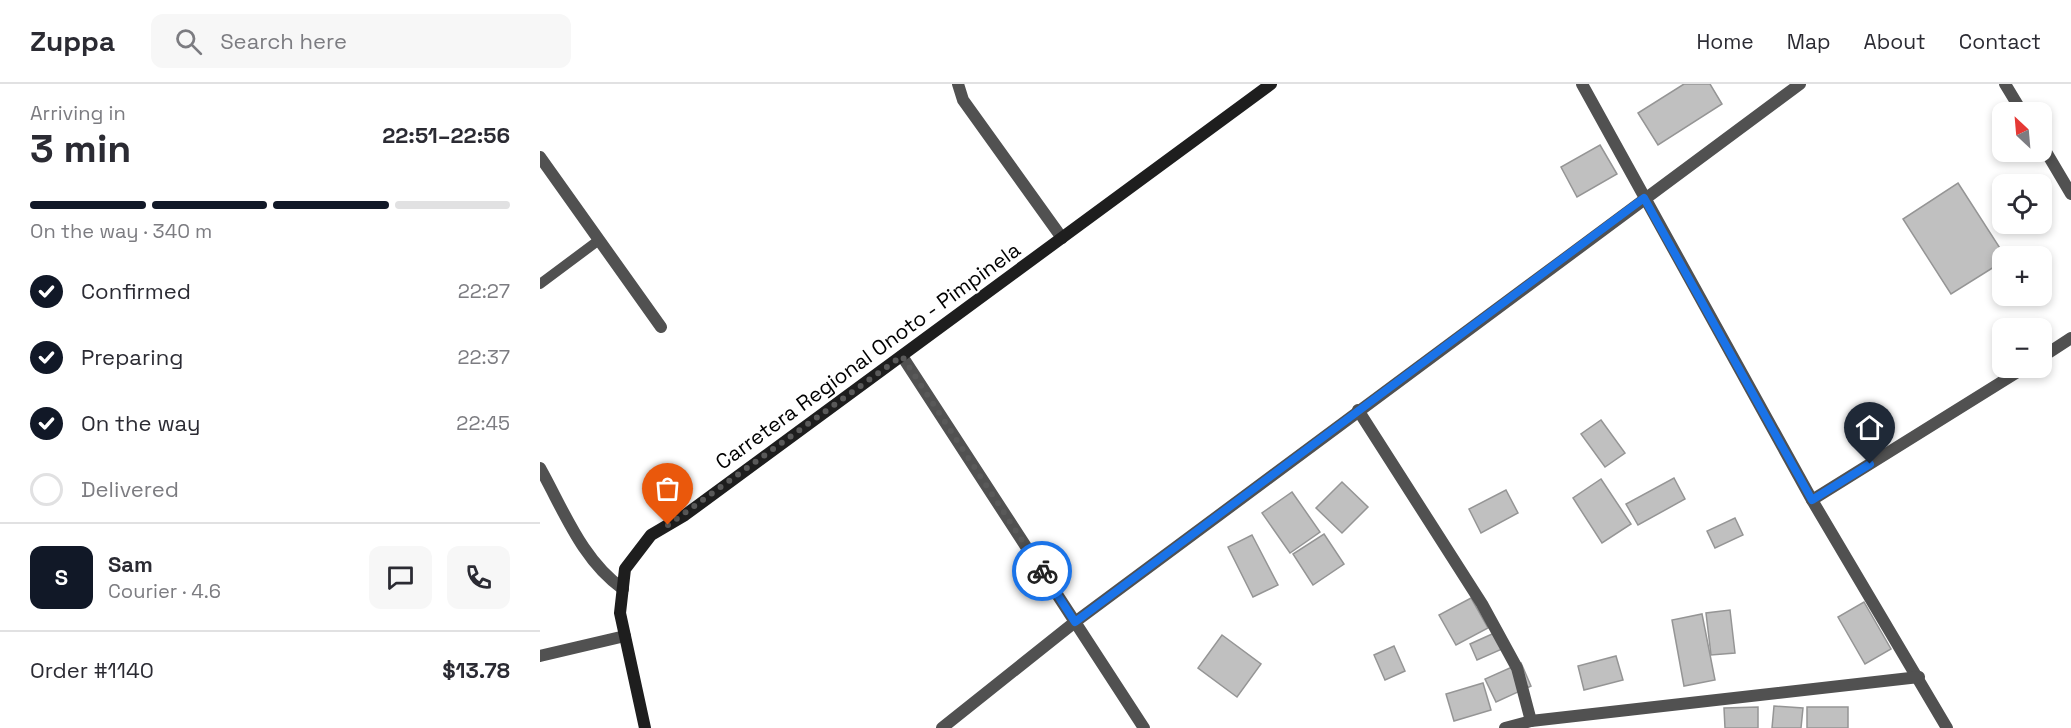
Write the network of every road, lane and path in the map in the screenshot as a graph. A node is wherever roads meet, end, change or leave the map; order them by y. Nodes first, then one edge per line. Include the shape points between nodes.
1 (958, 84) edge
2 (1271, 84) edge
3 (1582, 84) edge
4 (1800, 84) edge
5 (2005, 84) edge
6 (2016, 102) edge
7 (540, 158) edge
8 (2052, 162) edge
9 (2071, 194) edge
10 (1644, 198) junction
11 (1062, 238) junction
12 (599, 240) junction
13 (540, 284) edge
14 (661, 327) dead end
15 (2071, 338) edge
16 (2052, 350) edge
17 (902, 356) junction
18 (2008, 378) edge
19 (1358, 410) junction
20 (540, 468) edge
21 (545, 490) edge
22 (1812, 500) junction
23 (623, 589) junction
24 (1075, 622) junction
25 (625, 636) junction
26 (540, 656) edge
27 (1919, 677) junction
28 (1531, 721) junction
29 (645, 728) edge
30 (942, 728) edge
31 (1144, 728) edge
32 (1506, 728) edge
33 (1947, 728) edge

1 - 11 street via 963,100
2 - 11 main road, Carretera Regional Onoto - Pimpinela
3 - 10 street
4 - 10 street
5 - 6 street
7 - 12 street
8 - 9 street
10 - 19 street
10 - 22 street
11 - 17 main road, Carretera Regional Onoto - Pimpinela
12 - 13 lane
12 - 14 street
15 - 16 street
17 - 23 main road, Carretera Regional Onoto - Pimpinela via 685,515 651,535 625,568
17 - 24 street
18 - 22 street
19 - 24 street
19 - 28 street via 1482,604 1517,668
20 - 21 street
21 - 23 street via 605,576
22 - 27 street
23 - 25 main road, Carretera Regional Onoto - Pimpinela via 620,614
24 - 30 street
24 - 31 street
25 - 26 street
25 - 29 main road, Carretera Regional Onoto - Pimpinela
27 - 28 street
27 - 33 street
28 - 32 street

